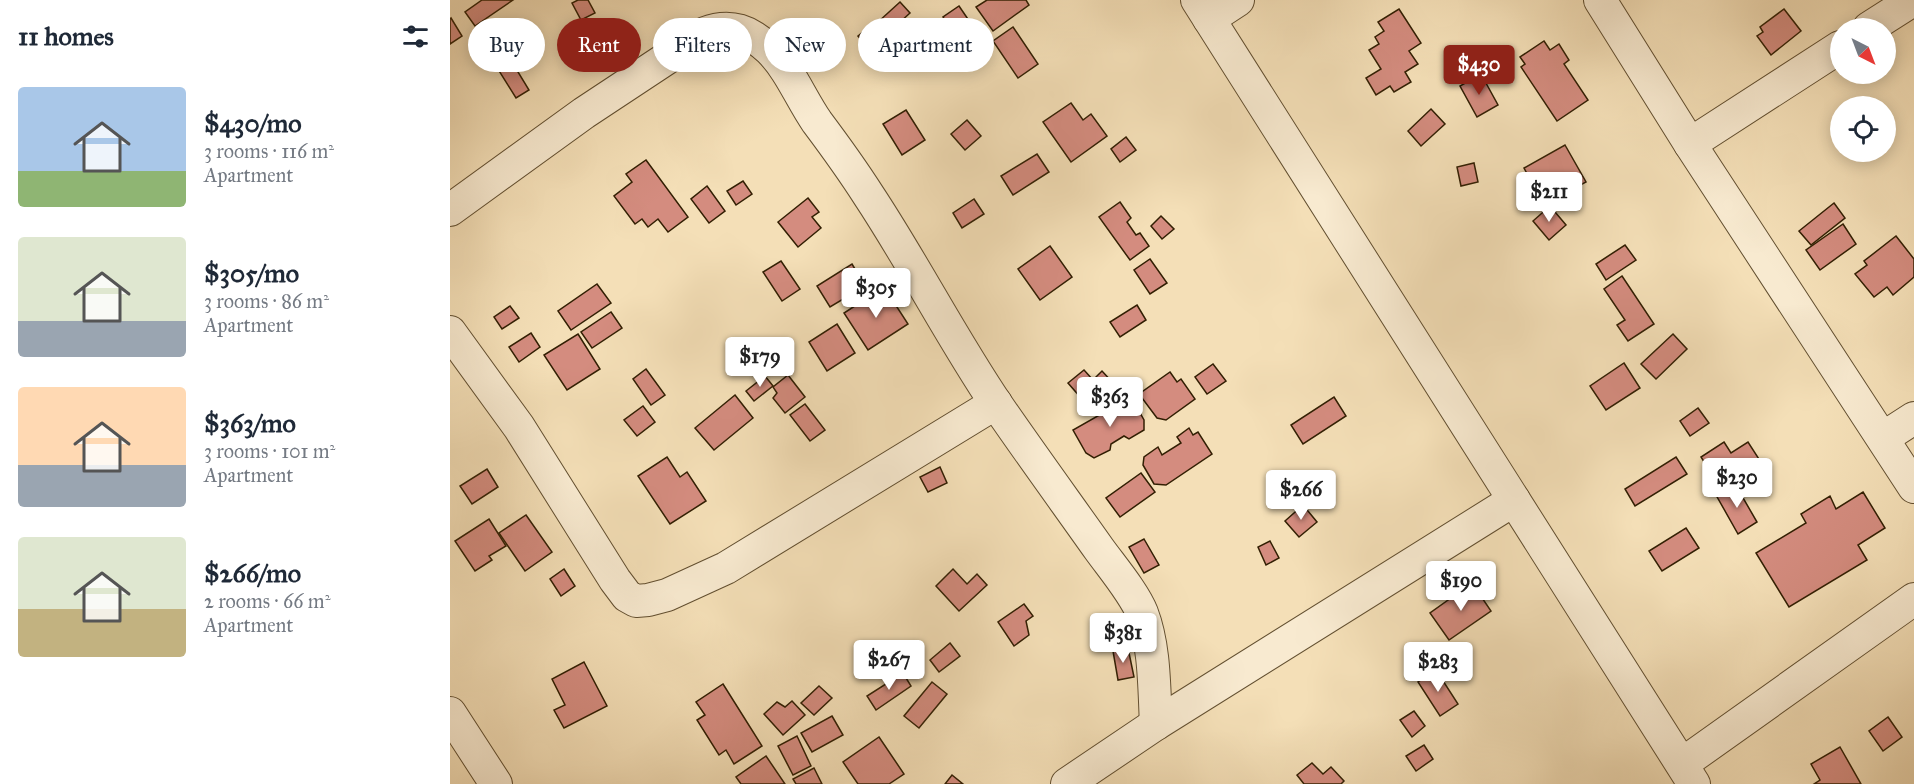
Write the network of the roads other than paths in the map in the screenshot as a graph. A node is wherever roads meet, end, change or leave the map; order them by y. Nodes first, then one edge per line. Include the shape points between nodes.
1 (1238, 0) edge
2 (1599, 0) edge
3 (1913, 0) edge
4 (1203, 9) edge
5 (1885, 18) edge
6 (1830, 53) edge
7 (1690, 144) junction
8 (450, 210) edge
9 (450, 332) edge
10 (996, 403) junction
11 (1914, 418) edge
12 (1883, 438) junction
13 (1914, 487) edge
14 (1514, 500) junction
15 (1914, 599) edge
16 (450, 713) edge
17 (1156, 724) junction
18 (1688, 774) edge
19 (496, 784) edge
20 (1066, 784) edge

1 - 4 street
2 - 7 street
3 - 5 street
4 - 14 street
6 - 7 street
7 - 12 street
8 - 10 street via 584,113 705,33 719,28 744,32 782,65 870,196
9 - 10 street via 519,427 615,580 636,601 667,595 726,568
10 - 17 street via 1141,611 1148,632
11 - 12 street
12 - 13 street
14 - 17 street
14 - 18 street
15 - 18 street
16 - 19 street
17 - 20 street

